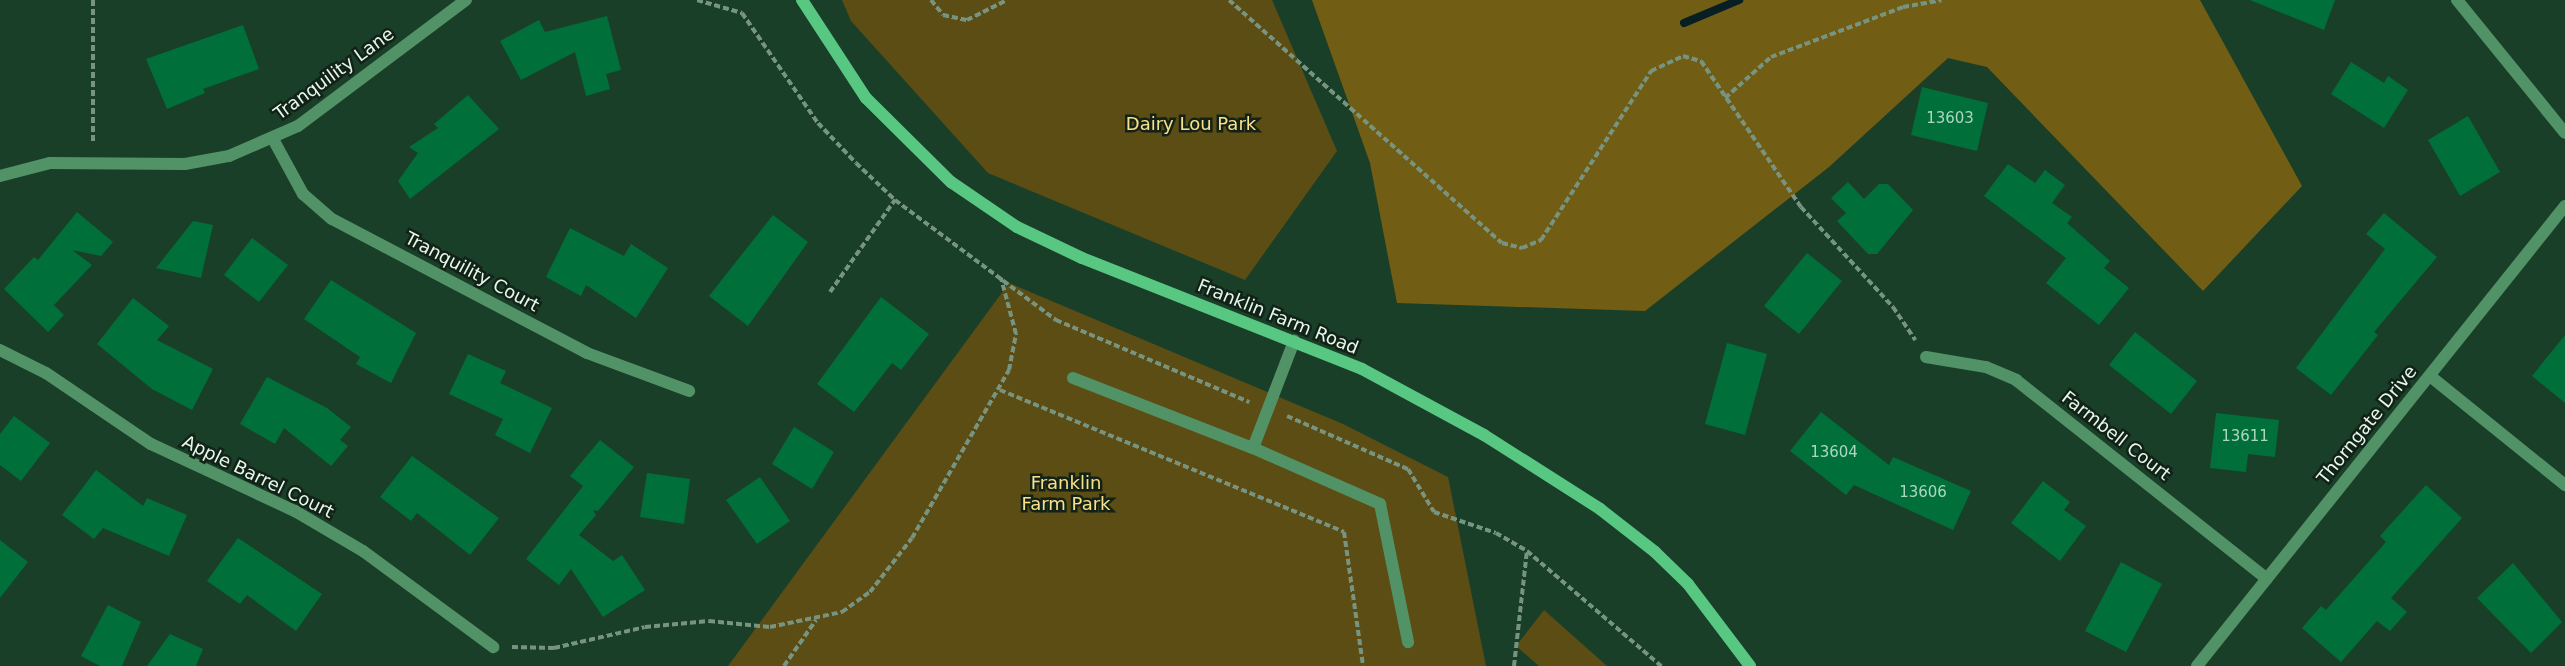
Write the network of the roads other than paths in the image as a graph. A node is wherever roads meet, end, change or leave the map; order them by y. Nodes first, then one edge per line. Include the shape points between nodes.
1 (466, 0) edge
2 (802, 0) edge
3 (2457, 0) edge
4 (2565, 133) edge
5 (273, 139) junction
6 (0, 176) edge
7 (2565, 206) edge
8 (1293, 341) junction
9 (0, 350) edge
10 (1926, 357) road end
11 (2430, 376) junction
12 (1073, 378) dead end
13 (689, 391) dead end
14 (1253, 448) junction
15 (2565, 485) edge
16 (2267, 579) junction
17 (1408, 642) dead end
18 (493, 647) road end
19 (1750, 666) edge
20 (2197, 666) edge

1 - 5 street, Tranquility Lane
2 - 8 main road, Franklin Farm Road via 866,98 905,142 1017,227 1082,258
3 - 4 street
5 - 6 street, Tranquility Lane via 185,164 93,160 50,163
5 - 13 street, Tranquility Court via 303,194 332,219 587,353
7 - 11 street, Thorngate Drive
8 - 14 street
8 - 19 main road, Franklin Farm Road via 1427,403 1600,509 1688,584
9 - 18 street, Apple Barrel Court via 46,373 150,444 295,511 363,551
10 - 16 street, Farmbell Court via 1986,367 2016,380
11 - 15 street
11 - 16 street, Thorngate Drive
12 - 14 street
14 - 17 street via 1380,504
16 - 20 street, Thorngate Drive

